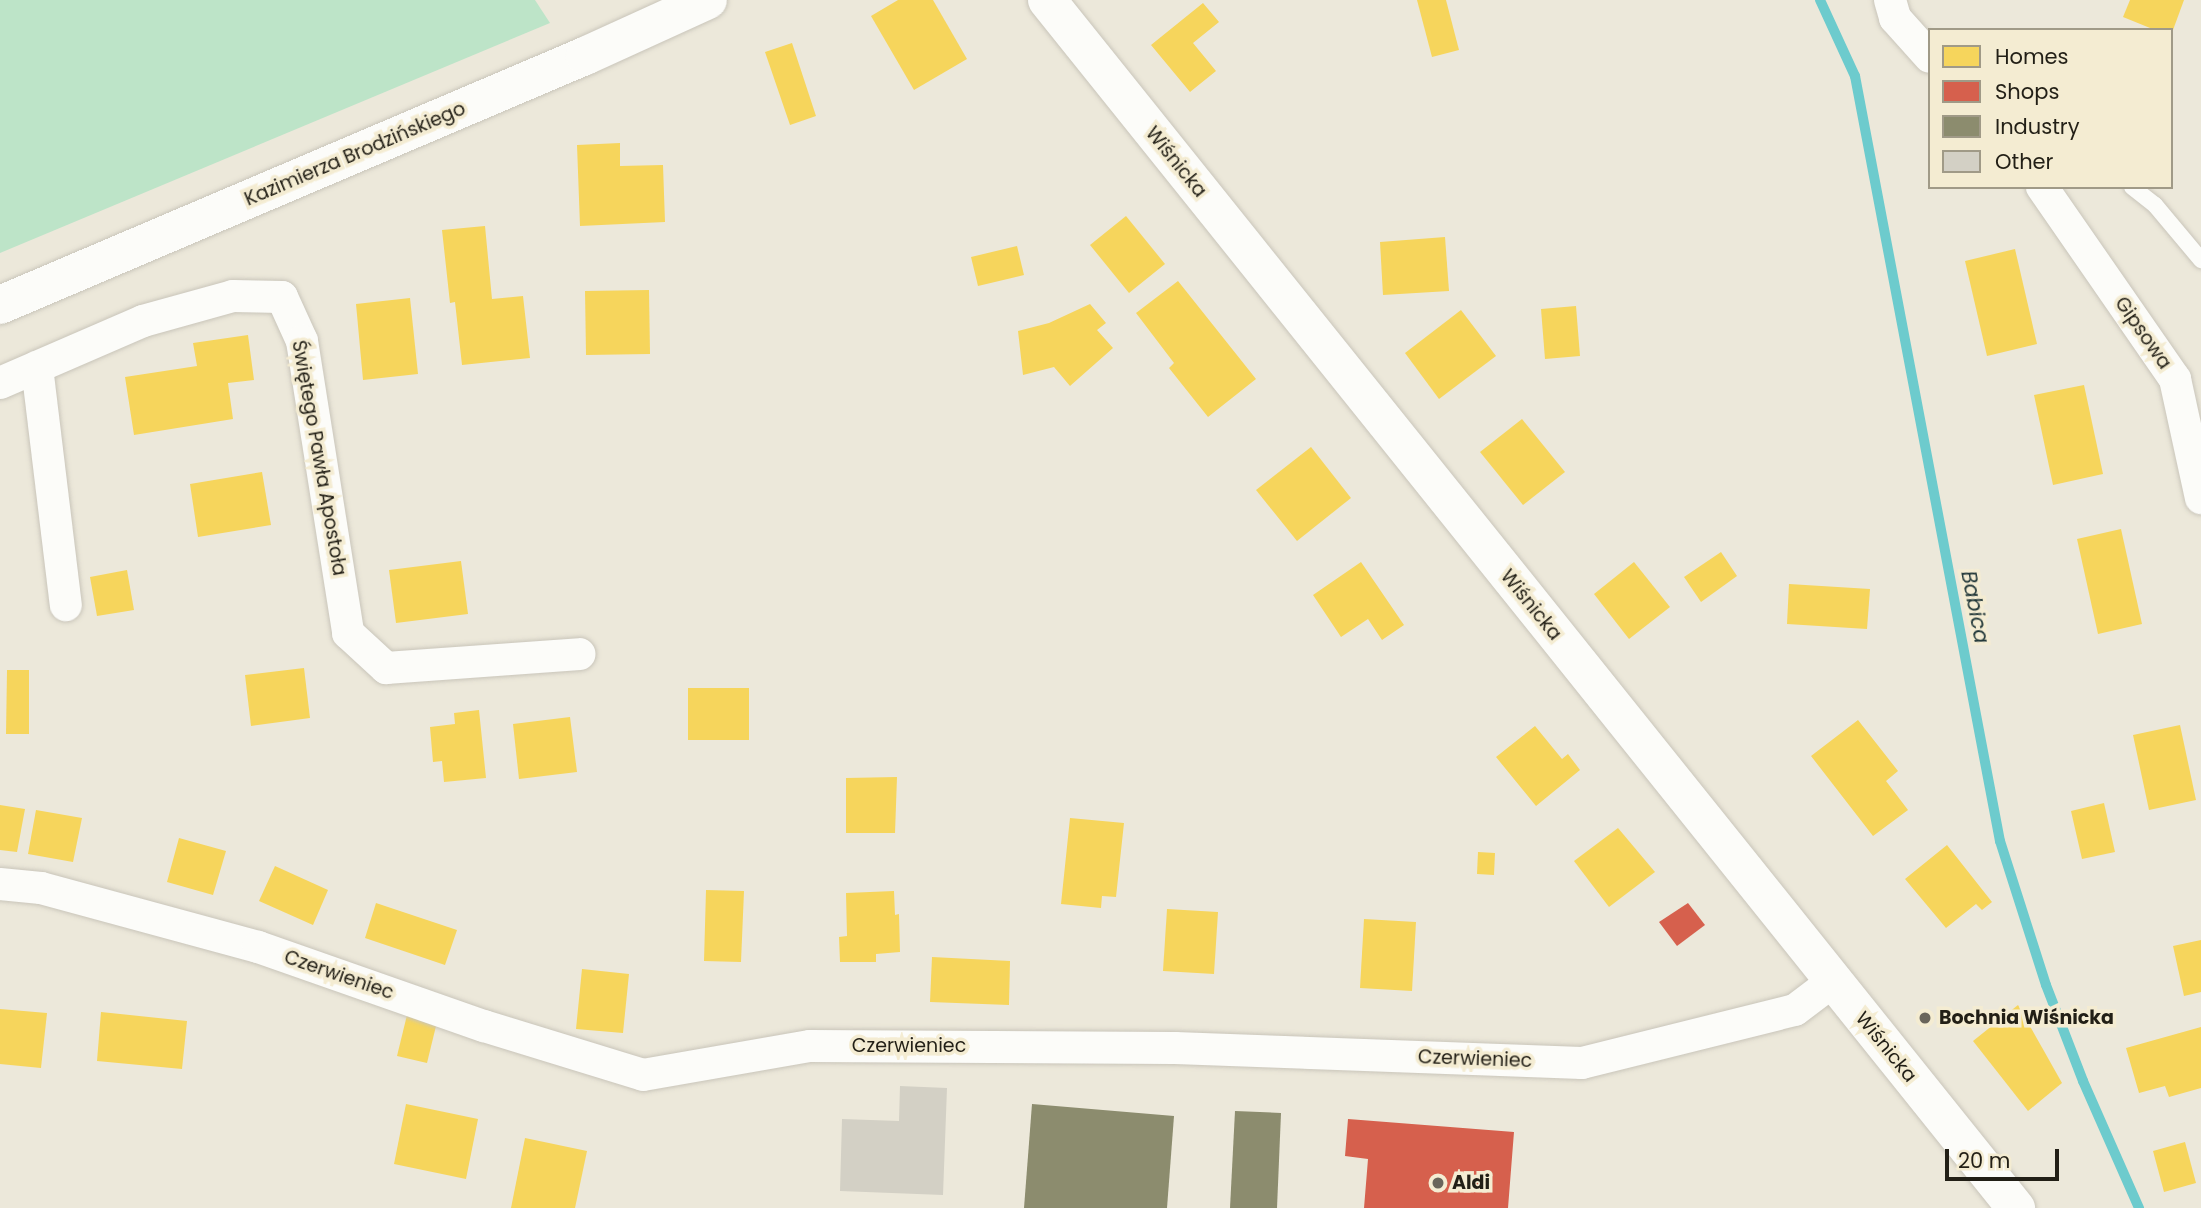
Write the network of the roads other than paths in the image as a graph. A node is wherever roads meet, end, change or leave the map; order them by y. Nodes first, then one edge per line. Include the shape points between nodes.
1 (708, 0) edge
2 (1047, 0) edge
3 (1890, 0) edge
4 (1928, 55) edge
5 (2043, 189) edge
6 (2135, 189) edge
7 (2201, 260) edge
8 (0, 305) edge
9 (37, 367) junction
10 (0, 383) edge
11 (2201, 498) edge
12 (66, 605) dead end
13 (579, 654) dead end
14 (0, 884) edge
15 (1832, 982) junction
16 (2016, 1208) edge

1 - 8 main road, Kazimierza Brodzińskiego
2 - 15 main road, Wiśnicka
3 - 4 street via 1895,18
5 - 11 street, Gipsowa via 2175,379
6 - 7 lane via 2155,205
9 - 10 street, Świętego Pawła Apostoła
9 - 12 street
9 - 13 street, Świętego Pawła Apostoła via 143,321 233,296 282,297 302,341 348,633 386,668
14 - 15 street, Czerwieniec via 41,888 258,947 484,1026 643,1075 810,1046 1175,1048 1582,1063 1794,1010
15 - 16 main road, Wiśnicka

